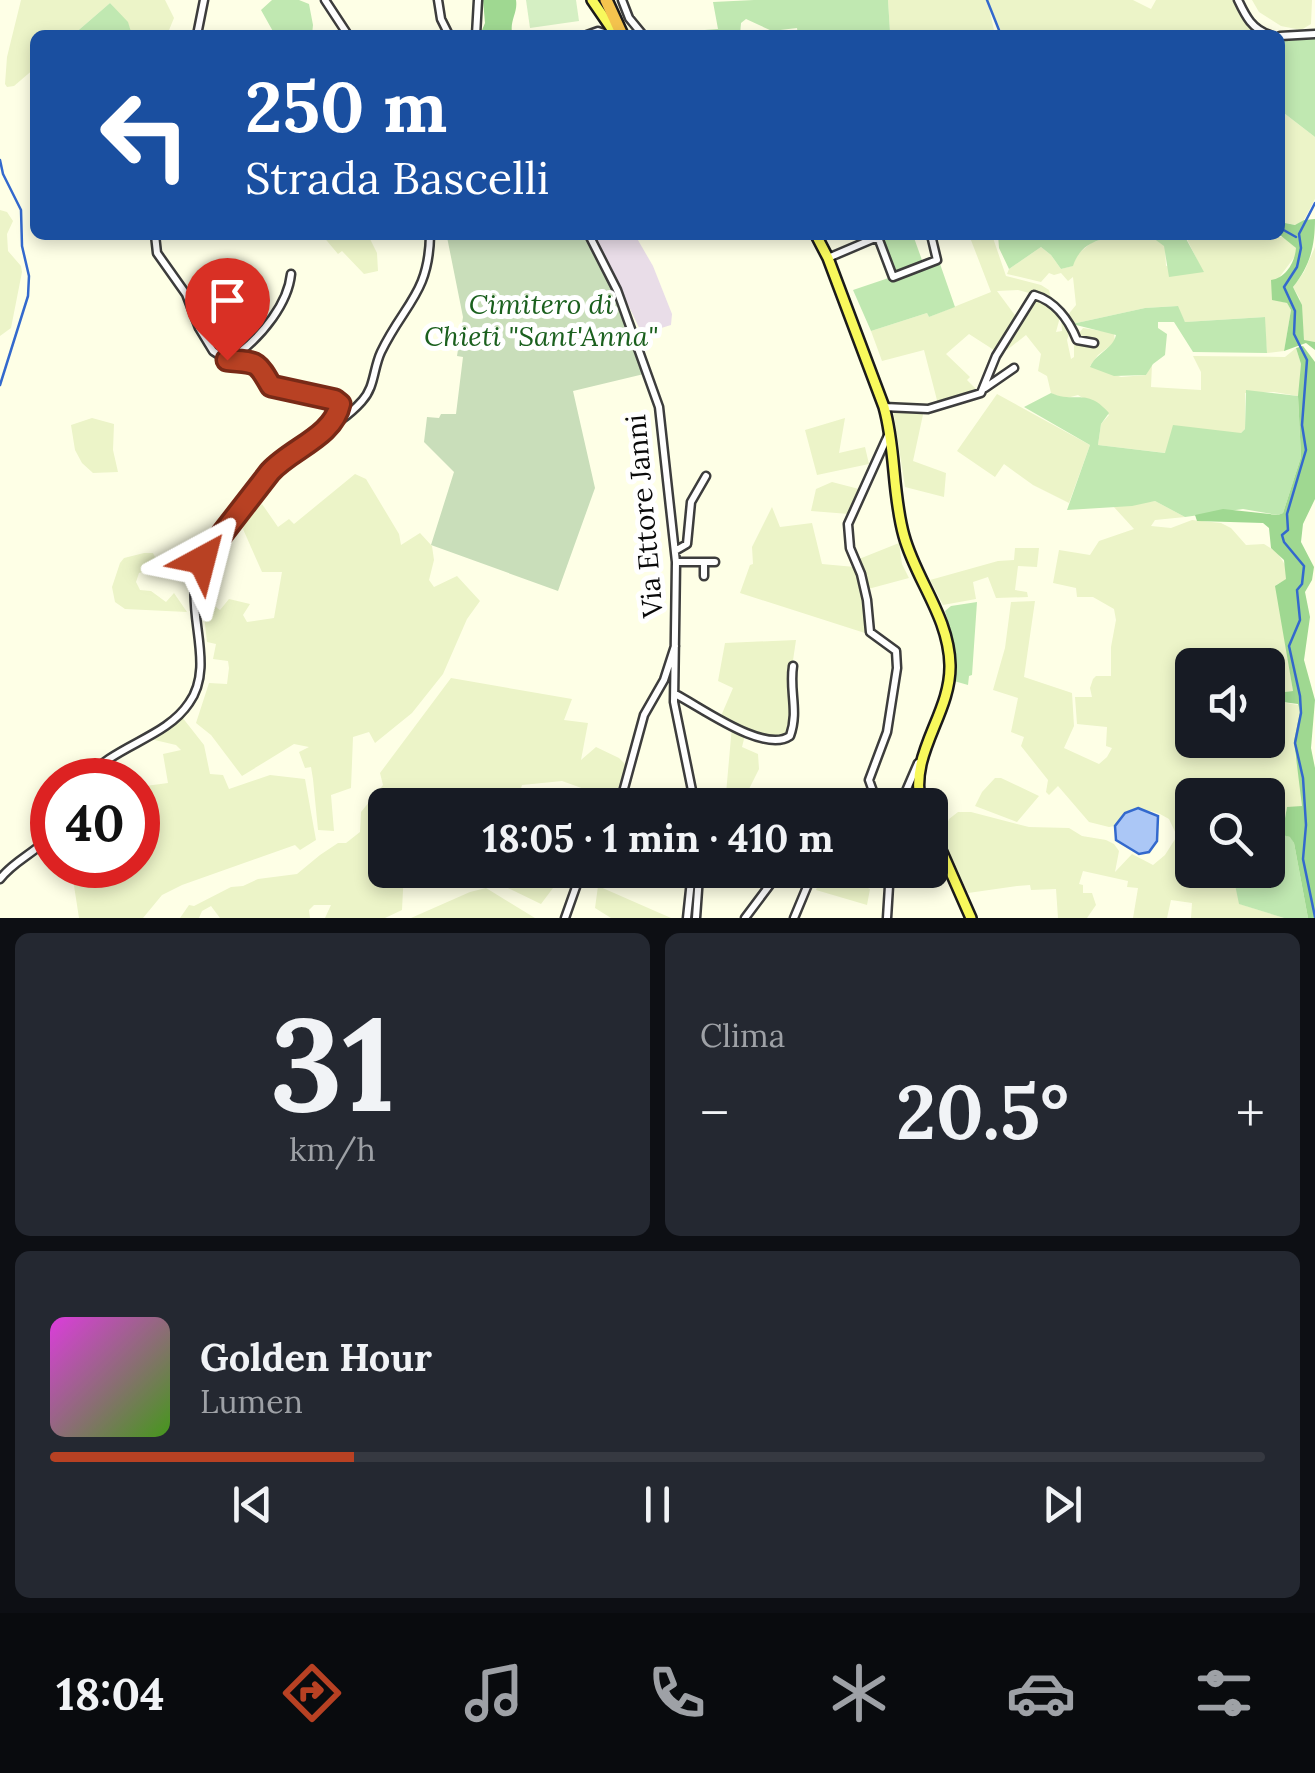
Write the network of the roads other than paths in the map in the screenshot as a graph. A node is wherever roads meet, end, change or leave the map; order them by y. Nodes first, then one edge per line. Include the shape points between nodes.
1 (204, 0) edge
2 (325, 0) edge
3 (438, 0) edge
4 (478, 0) edge
5 (599, 0) edge
6 (622, 0) edge
7 (1238, 0) edge
8 (199, 30) edge
9 (345, 30) edge
10 (446, 30) edge
11 (476, 30) edge
12 (614, 30) edge
13 (638, 30) edge
14 (1257, 30) edge
15 (1315, 34) edge
16 (1285, 36) edge
17 (156, 240) edge
18 (430, 240) edge
19 (592, 240) edge
20 (819, 240) edge
21 (870, 240) edge
22 (879, 240) edge
23 (932, 240) edge
24 (828, 258) junction
25 (291, 274) dead end
26 (1094, 343) dead end
27 (238, 361) junction
28 (1014, 368) dead end
29 (981, 393) junction
30 (884, 408) junction
31 (330, 428) junction
32 (890, 430) junction
33 (706, 476) dead end
34 (675, 551) junction
35 (676, 562) junction
36 (704, 562) junction
37 (715, 562) dead end
38 (704, 576) dead end
39 (676, 645) junction
40 (793, 666) dead end
41 (674, 693) junction
42 (108, 758) edge
43 (920, 758) junction
44 (623, 788) edge
45 (692, 788) edge
46 (873, 788) edge
47 (907, 788) edge
48 (918, 788) edge
49 (30, 852) edge
50 (948, 866) edge
51 (0, 879) edge
52 (576, 888) edge
53 (690, 888) edge
54 (698, 888) edge
55 (768, 888) edge
56 (806, 888) edge
57 (889, 888) edge
58 (565, 918) edge
59 (687, 918) edge
60 (696, 918) edge
61 (746, 918) edge
62 (794, 918) edge
63 (888, 918) edge
64 (971, 918) edge

1 - 8 street
2 - 9 street
3 - 10 street
4 - 11 street
5 - 12 highway
6 - 13 street
7 - 14 street
15 - 16 street
17 - 27 street via 213,351
18 - 31 street via 420,290 380,353 371,389
19 - 34 street, Via Ettore Janni via 617,290 658,407
20 - 24 main road
21 - 24 street
22 - 23 street via 892,277 937,260
24 - 30 main road
25 - 27 street via 266,327
26 - 29 street via 1076,340 1053,305 1034,295
27 - 31 street via 259,365 278,389 335,400 339,410
28 - 29 street
29 - 30 street via 928,409
30 - 32 main road
31 - 42 street via 280,461 202,560 195,586 200,672 188,706
32 - 43 main road via 903,534 940,614 950,668
32 - 46 street via 848,524 870,632 896,652
33 - 34 street via 691,502 687,544
34 - 35 street, Via Ettore Janni
35 - 36 street
35 - 39 street, Via Ettore Janni
36 - 37 street
36 - 38 street
39 - 41 street, Via Ettore Janni
39 - 44 street via 644,715
40 - 41 street via 796,714 783,741 745,732
41 - 45 street, Via Ettore Janni
43 - 47 street
43 - 48 main road
49 - 51 street
50 - 64 main road
52 - 58 street
53 - 59 street
54 - 60 street
55 - 61 street
56 - 62 street
57 - 63 street

